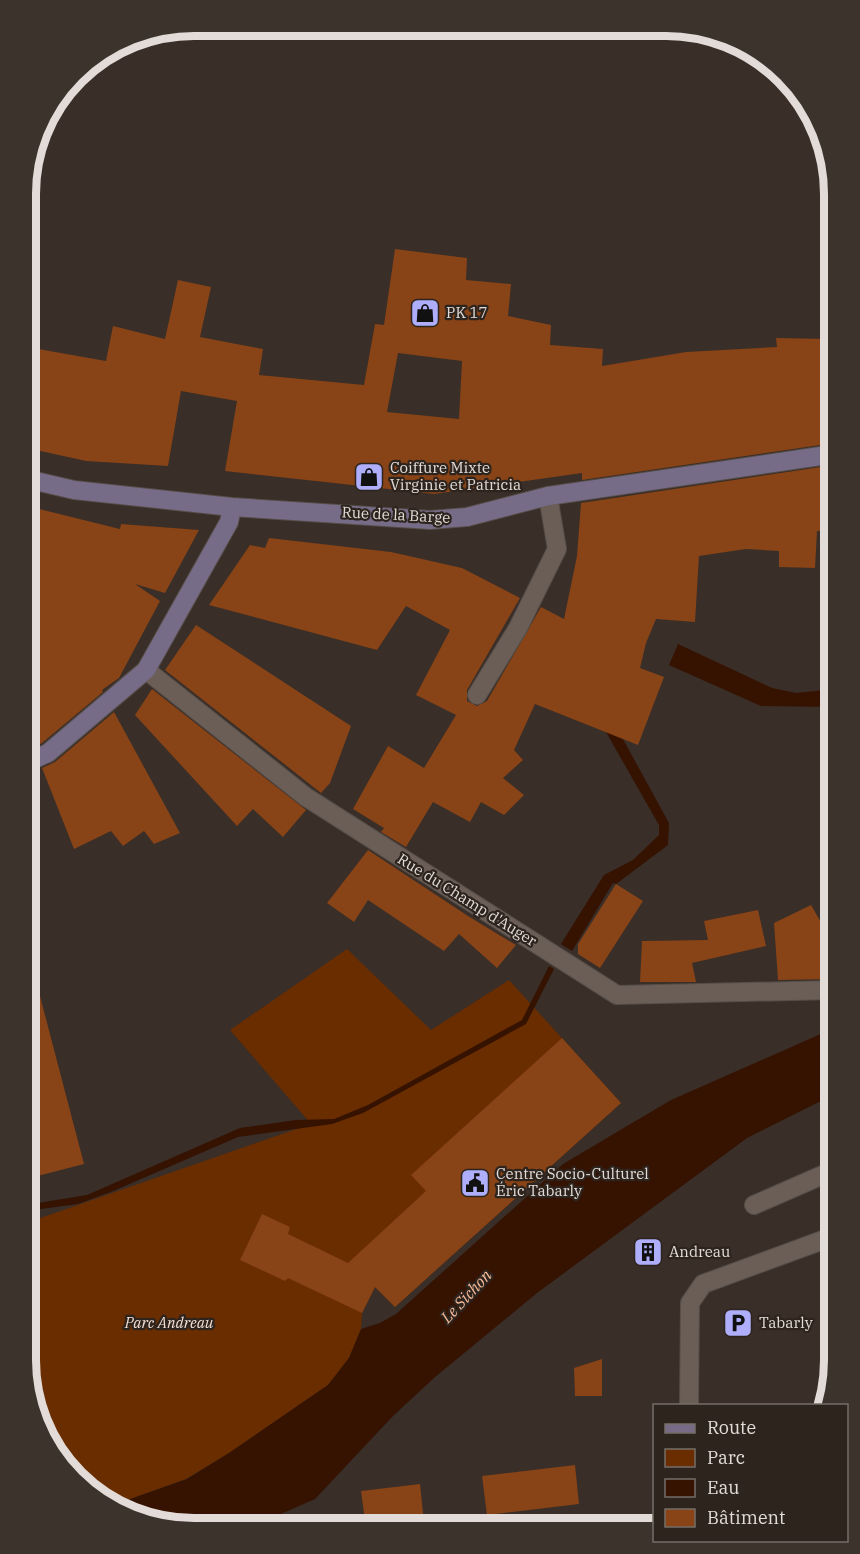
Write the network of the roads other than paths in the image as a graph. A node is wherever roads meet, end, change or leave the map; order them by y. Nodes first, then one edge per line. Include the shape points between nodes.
1 (824, 455) edge
2 (36, 481) edge
3 (548, 496) junction
4 (232, 507) junction
5 (146, 670) junction
6 (477, 695) dead end
7 (36, 758) edge
8 (824, 990) edge
9 (824, 1174) edge
10 (754, 1205) dead end
11 (824, 1240) edge
12 (689, 1404) edge

1 - 3 main road, Rue de la Barge
2 - 4 main road, Rue de la Barge via 74,490
3 - 4 main road, Rue de la Barge via 467,517 430,519
3 - 6 street via 557,549 518,628
4 - 5 main road via 229,522
5 - 7 main road via 48,753
5 - 8 street, Rue du Champ d'Auger via 306,797 617,995
9 - 10 street
11 - 12 street via 703,1284 690,1303

